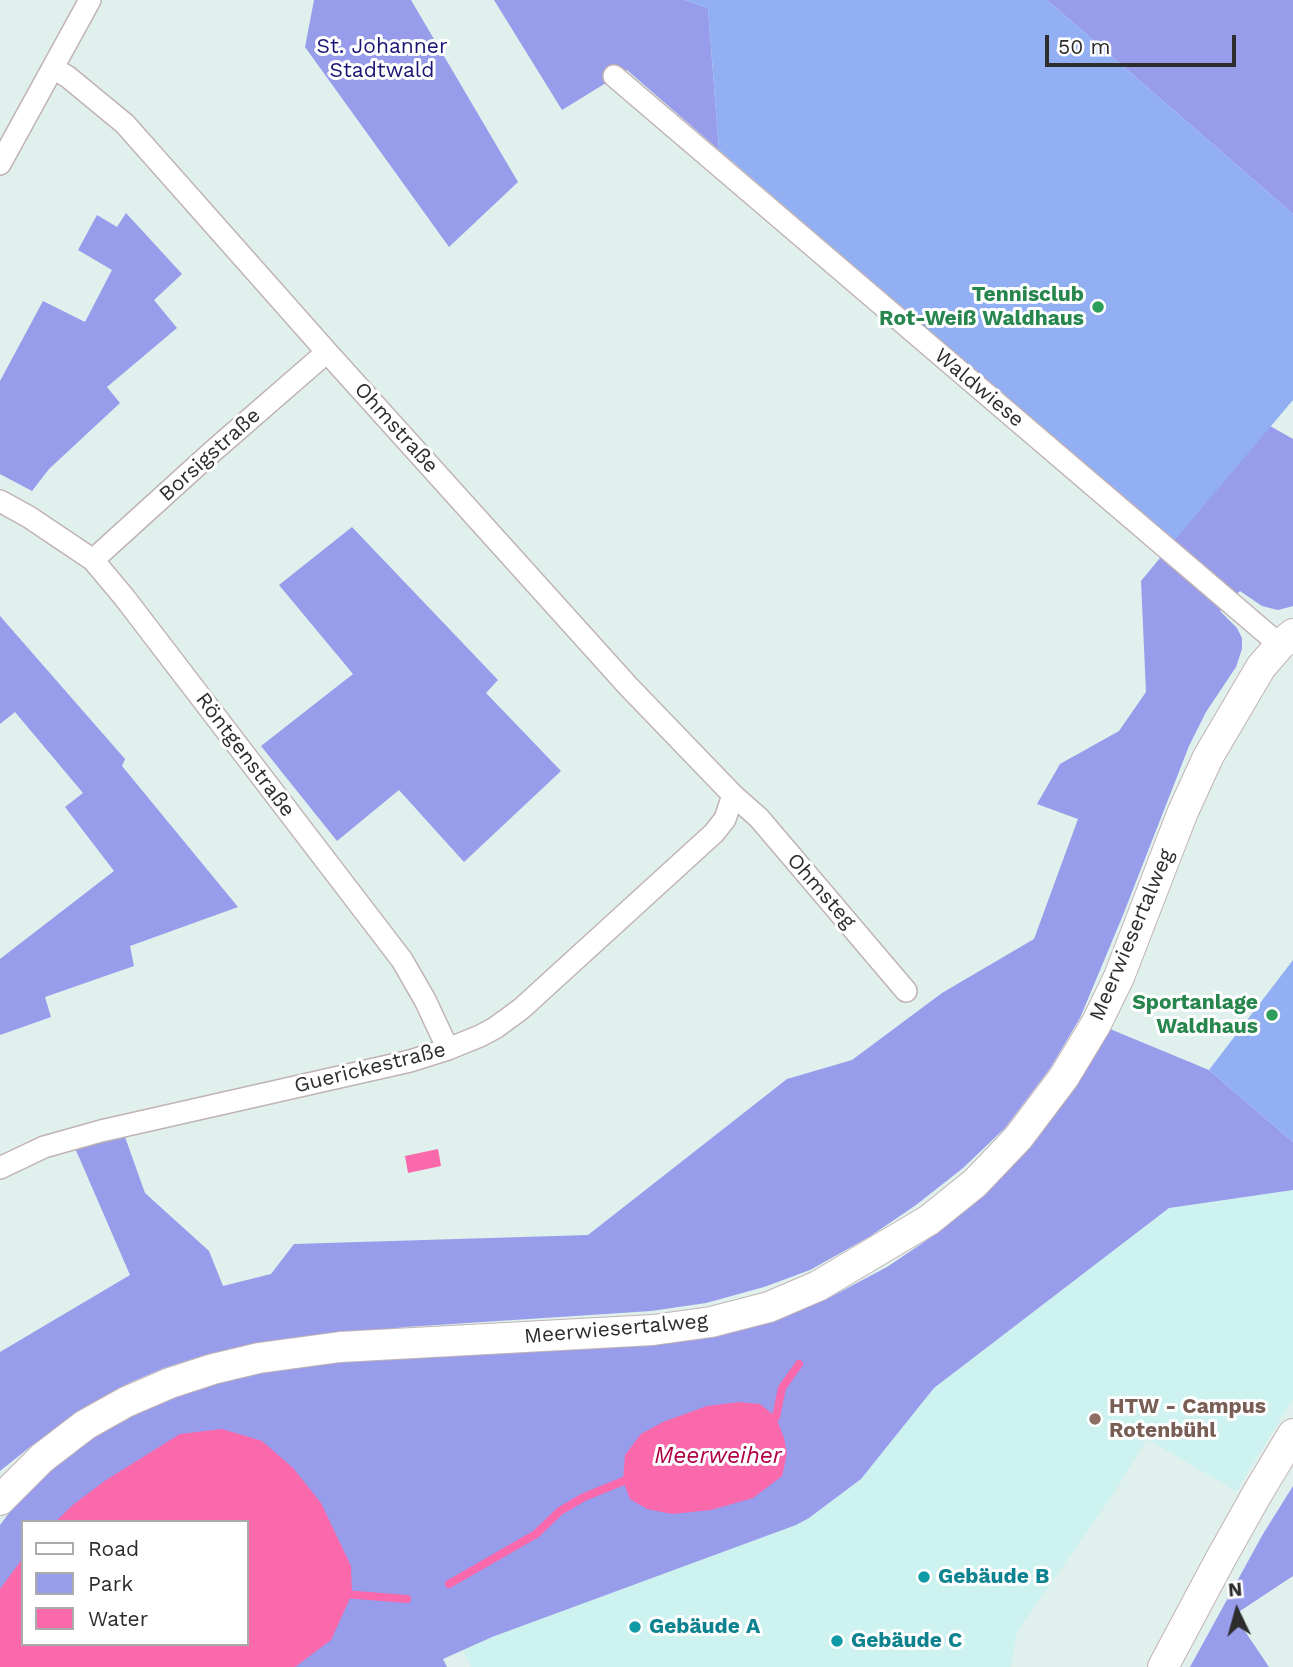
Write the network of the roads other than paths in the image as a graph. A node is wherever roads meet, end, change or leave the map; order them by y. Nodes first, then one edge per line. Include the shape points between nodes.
1 (90, 0) edge
2 (53, 68) junction
3 (614, 76) dead end
4 (9, 127) edge
5 (0, 164) edge
6 (327, 352) junction
7 (0, 501) edge
8 (93, 559) junction
9 (1287, 639) edge
10 (733, 795) junction
11 (906, 990) dead end
12 (448, 1049) junction
13 (0, 1168) edge
14 (1293, 1434) edge
15 (0, 1500) edge
16 (1163, 1667) edge

1 - 2 street
2 - 4 street
2 - 6 street, Ohmstraße via 125,124
3 - 9 street, Waldwiese via 1245,617
4 - 5 street
6 - 8 street, Borsigstraße
6 - 10 street, Ohmstraße via 628,686
7 - 8 street, Röntgenstraße
8 - 12 street, Röntgenstraße via 402,960
9 - 15 main road, Meerwiesertalweg via 1261,667 1208,757 1119,978 1071,1066 1018,1138 975,1183 929,1220 818,1286 769,1307 711,1322 653,1330 340,1348 213,1369 137,1397 85,1425 42,1458
10 - 11 street, Ohmsteg via 759,818
10 - 12 street, Guerickestraße via 725,819 714,833 521,1009 487,1032
12 - 13 street, Guerickestraße via 101,1131 44,1147
14 - 16 main road

